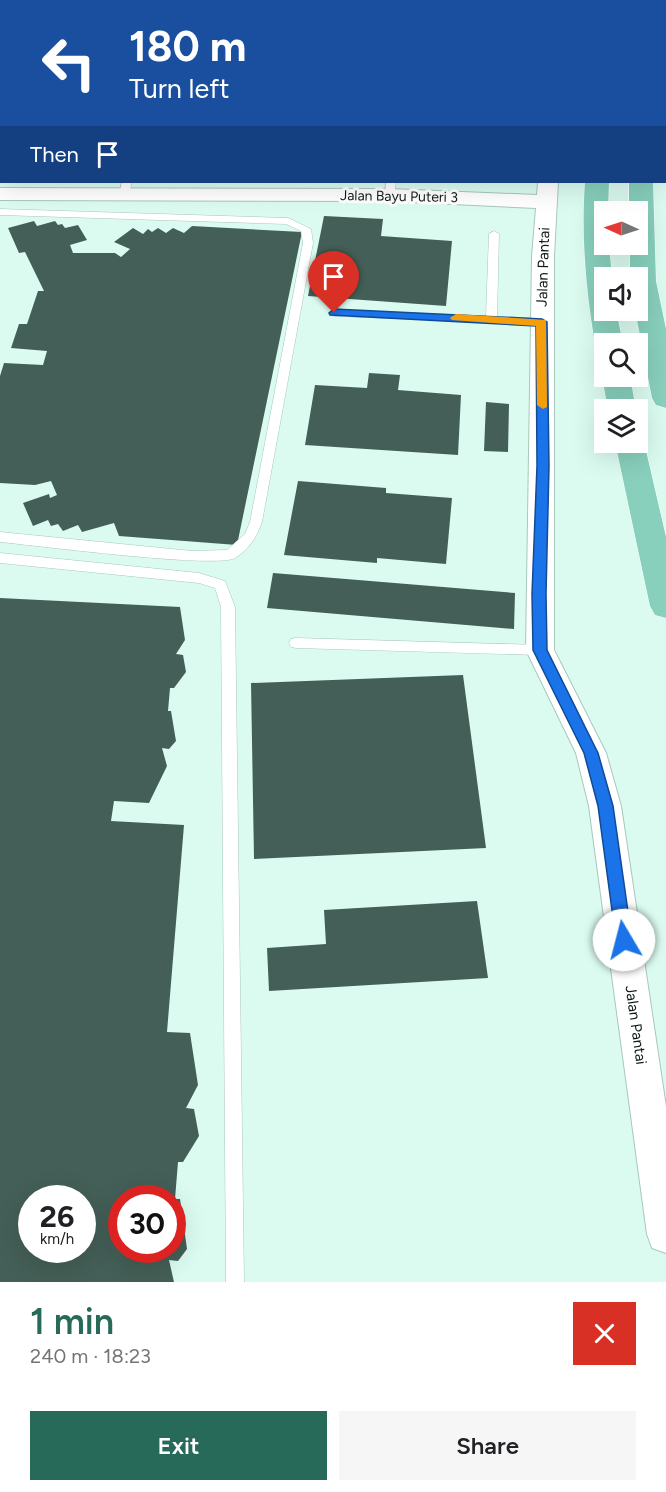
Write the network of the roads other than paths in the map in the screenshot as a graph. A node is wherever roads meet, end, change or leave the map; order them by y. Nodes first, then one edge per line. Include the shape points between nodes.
1 (597, 183) edge
2 (641, 183) edge
3 (125, 188) edge
4 (390, 188) edge
5 (547, 191) edge
6 (0, 194) edge
7 (0, 212) edge
8 (494, 234) dead end
9 (334, 313) dead end
10 (490, 319) junction
11 (542, 322) junction
12 (607, 333) edge
13 (666, 398) edge
14 (631, 453) edge
15 (0, 537) edge
16 (0, 558) edge
17 (666, 606) edge
18 (296, 643) dead end
19 (540, 650) junction
20 (666, 1234) edge
21 (235, 1282) edge

1 - 12 highway via 594,219 600,301
2 - 13 highway via 643,281
3 - 4 street, Jalan Bayu Puteri 3
3 - 6 street, Jalan Bayu Puteri 3
4 - 5 street, Jalan Bayu Puteri 3
5 - 11 street, Jalan Pantai
7 - 15 lane via 288,221 306,229 308,243 250,537 230,555 192,556
8 - 10 lane
9 - 10 lane
10 - 11 lane
11 - 19 street, Jalan Pantai
14 - 17 highway
16 - 21 lane via 199,578 220,585 228,607
18 - 19 lane
19 - 20 street, Jalan Pantai via 591,753 605,806

